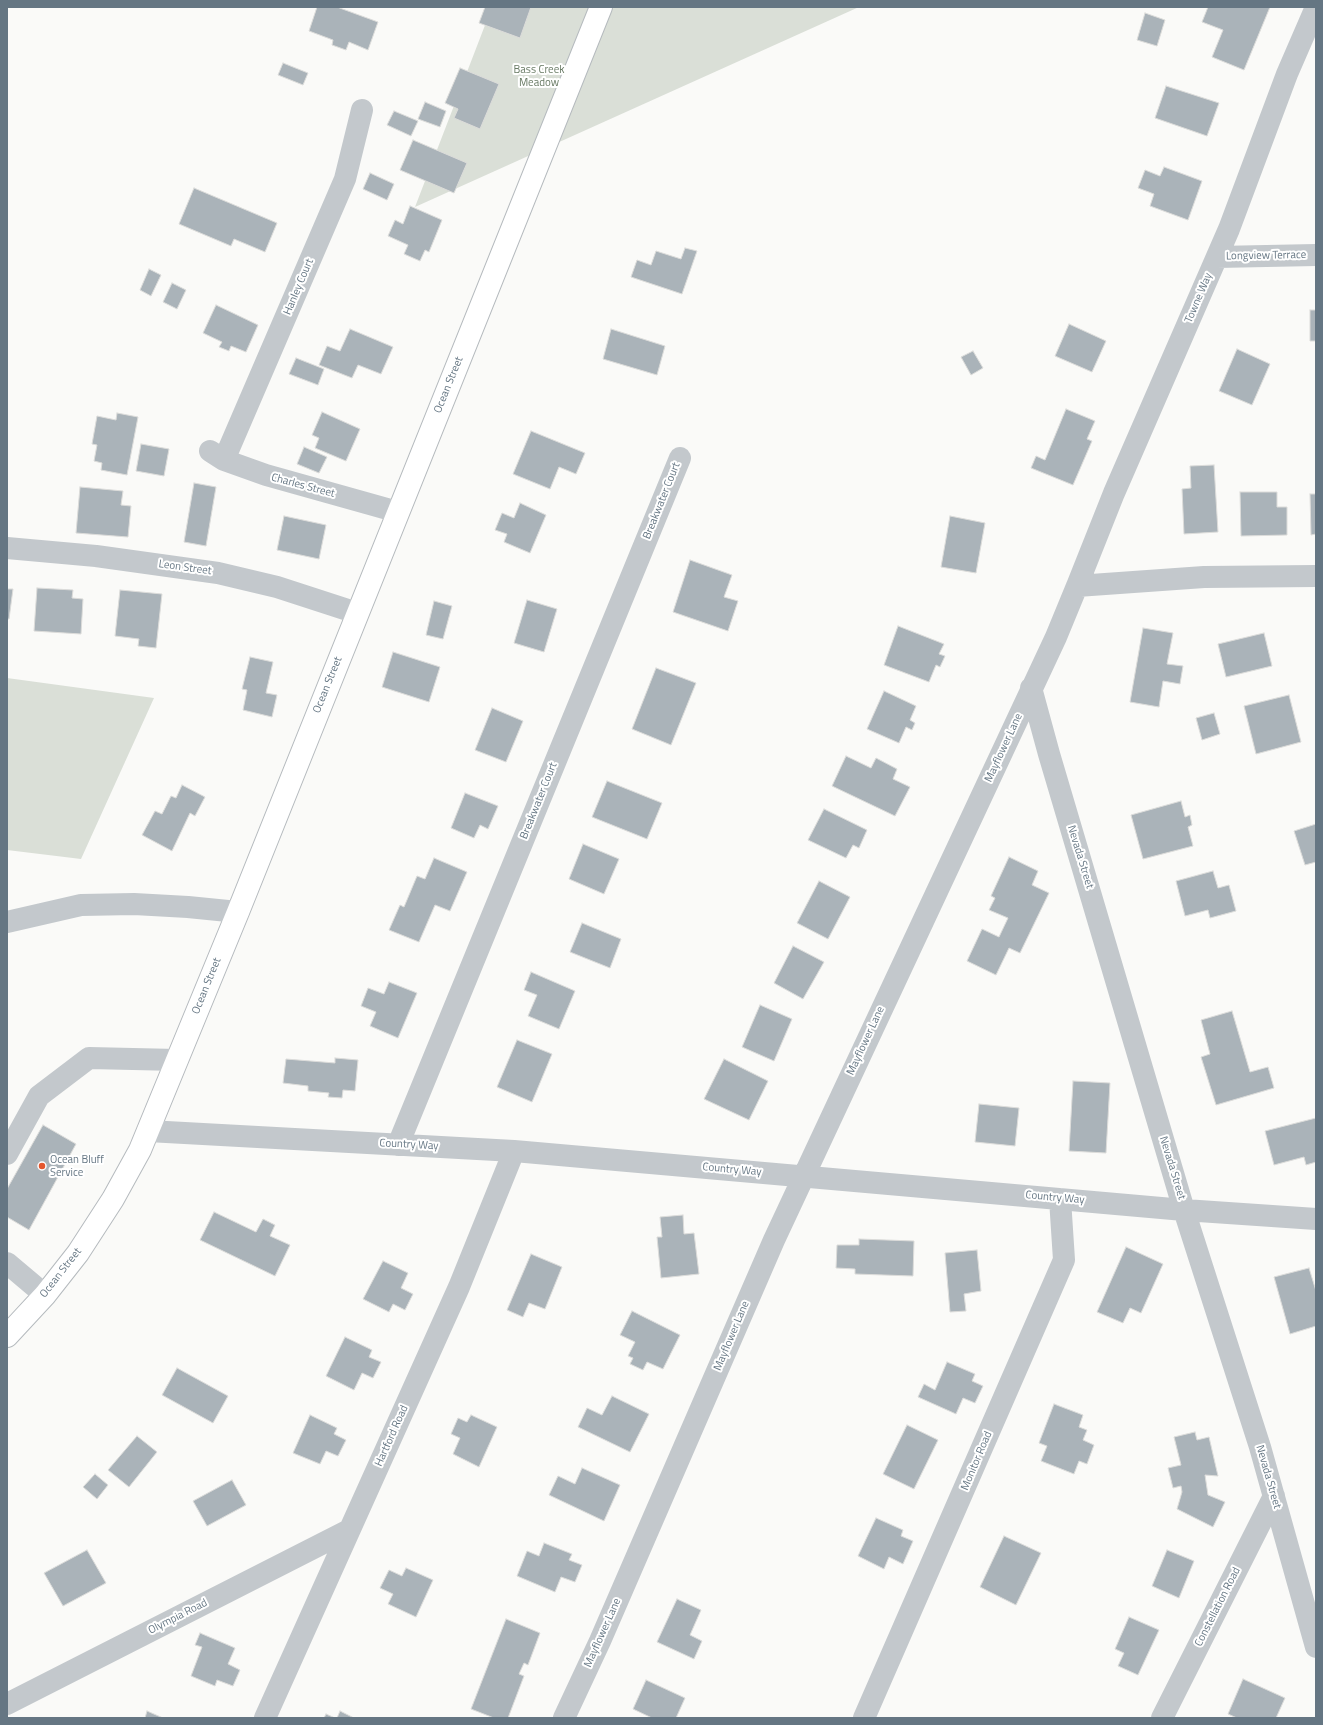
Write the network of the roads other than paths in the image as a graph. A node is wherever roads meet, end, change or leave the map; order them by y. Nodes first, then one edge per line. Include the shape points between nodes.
1 (601, 7) edge
2 (1316, 7) edge
3 (362, 110) dead end
4 (1316, 255) edge
5 (1217, 256) junction
6 (217, 455) joint
7 (680, 458) dead end
8 (398, 512) junction
9 (7, 548) edge
10 (1316, 576) edge
11 (1076, 586) junction
12 (357, 613) junction
13 (1031, 688) junction
14 (238, 912) junction
15 (7, 922) edge
16 (177, 1060) junction
17 (148, 1131) junction
18 (398, 1145) junction
19 (514, 1151) junction
20 (7, 1154) edge
21 (804, 1176) junction
22 (1060, 1199) junction
23 (1184, 1210) junction
24 (1316, 1219) edge
25 (7, 1263) edge
26 (45, 1295) junction
27 (7, 1336) edge
28 (1274, 1496) junction
29 (349, 1530) junction
30 (1316, 1646) edge
31 (7, 1704) edge
32 (265, 1718) edge
33 (564, 1718) edge
34 (864, 1718) edge
35 (1162, 1718) edge

1 - 8 main road, Ocean Street
2 - 5 street, Towne Way via 1287,74
3 - 6 street, Hanley Court via 345,180
4 - 5 street, Longview Terrace
5 - 11 street, Towne Way
6 - 8 street, Charles Street via 266,475
7 - 18 street, Breakwater Court
8 - 12 main road, Ocean Street
9 - 12 street, Leon Street via 96,556 218,573 277,587
10 - 11 street via 1204,577
11 - 13 street, Mayflower Lane via 1056,637
12 - 14 main road, Ocean Street
13 - 21 street, Mayflower Lane
13 - 23 street, Nevada Street
14 - 15 street via 134,904 81,905
14 - 16 main road, Ocean Street
16 - 17 main road, Ocean Street
16 - 20 street via 89,1058 39,1096
17 - 18 street, Country Way
17 - 26 main road, Ocean Street via 113,1199 78,1253
18 - 19 street, Country Way
19 - 21 street, Country Way
19 - 29 street, Hartford Road via 458,1287
21 - 22 street, Country Way
21 - 33 street, Mayflower Lane
22 - 23 street, Country Way
22 - 34 street, Monitor Road via 1064,1260
23 - 24 street, Country Way
23 - 28 street, Nevada Street
25 - 26 street
26 - 27 main road, Ocean Street
28 - 30 street, Nevada Street
28 - 35 street, Constellation Road
29 - 31 street, Olympia Road
29 - 32 street, Hartford Road

